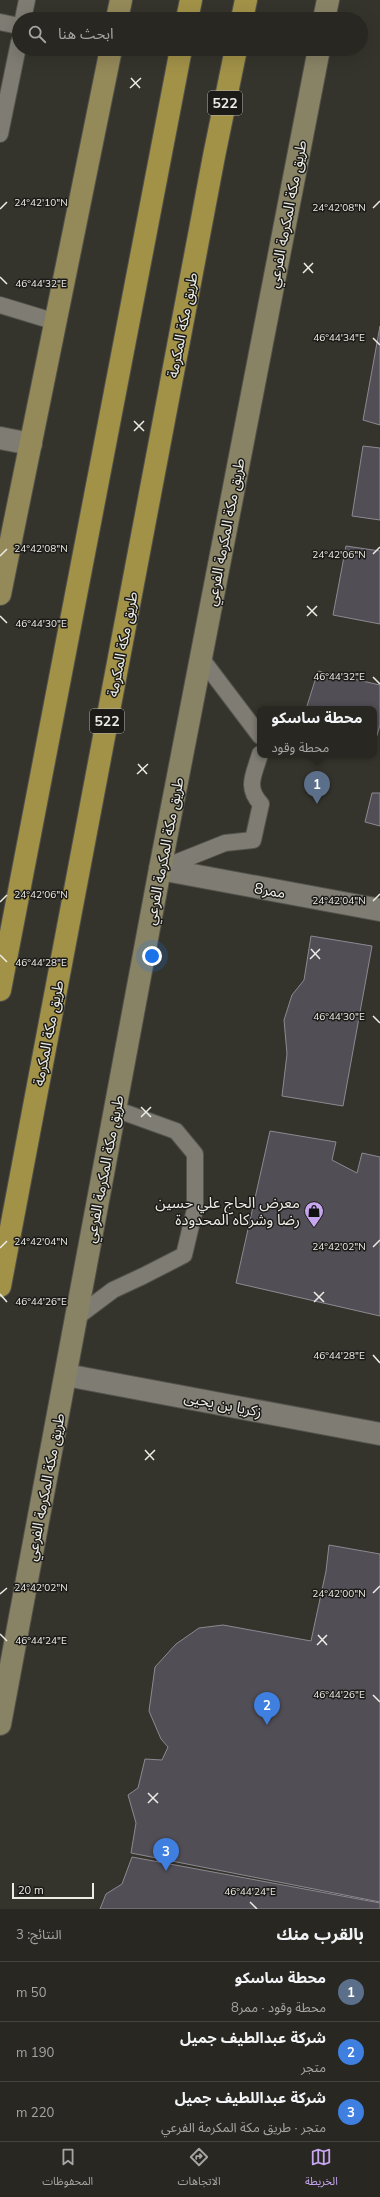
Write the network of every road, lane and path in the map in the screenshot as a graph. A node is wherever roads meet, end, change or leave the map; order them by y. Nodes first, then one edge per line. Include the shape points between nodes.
1 (26, 0) edge
2 (121, 0) edge
3 (191, 0) edge
4 (246, 0) edge
5 (328, 0) edge
6 (25, 12) edge
7 (118, 12) edge
8 (188, 12) edge
9 (243, 12) edge
10 (325, 12) edge
11 (0, 22) edge
12 (12, 25) edge
13 (16, 56) edge
14 (110, 56) edge
15 (180, 56) edge
16 (235, 56) edge
17 (317, 56) edge
18 (0, 134) edge
19 (0, 306) edge
20 (56, 322) junction
21 (0, 438) edge
22 (31, 444) junction
23 (0, 594) edge
24 (201, 658) junction
25 (257, 732) edge
26 (259, 758) edge
27 (160, 869) junction
28 (380, 910) edge
29 (0, 990) edge
30 (115, 1109) junction
31 (0, 1286) edge
32 (77, 1317) junction
33 (66, 1375) junction
34 (380, 1434) edge
35 (0, 1724) edge

1 - 6 lane
2 - 7 main road
3 - 8 highway
4 - 9 highway
5 - 10 main road
11 - 12 lane
13 - 18 lane
14 - 20 main road
15 - 29 highway
16 - 31 highway, طريق مكة المكرمة / 522
17 - 24 main road, طريق مكة المكرمة الفرعي
19 - 20 lane
20 - 22 main road
21 - 22 street
22 - 23 main road
24 - 25 lane
24 - 27 main road, طريق مكة المكرمة الفرعي
26 - 27 lane via 251,787 261,804 253,840 225,843
27 - 28 street, ممر8
27 - 30 main road, طريق مكة المكرمة الفرعي
30 - 32 main road, طريق مكة المكرمة الفرعي
30 - 32 lane via 176,1131 195,1154 195,1209 184,1255 113,1290
32 - 33 main road, طريق مكة المكرمة الفرعي
33 - 34 street, زكريا بن يحيى
33 - 35 main road, طريق مكة المكرمة الفرعي

